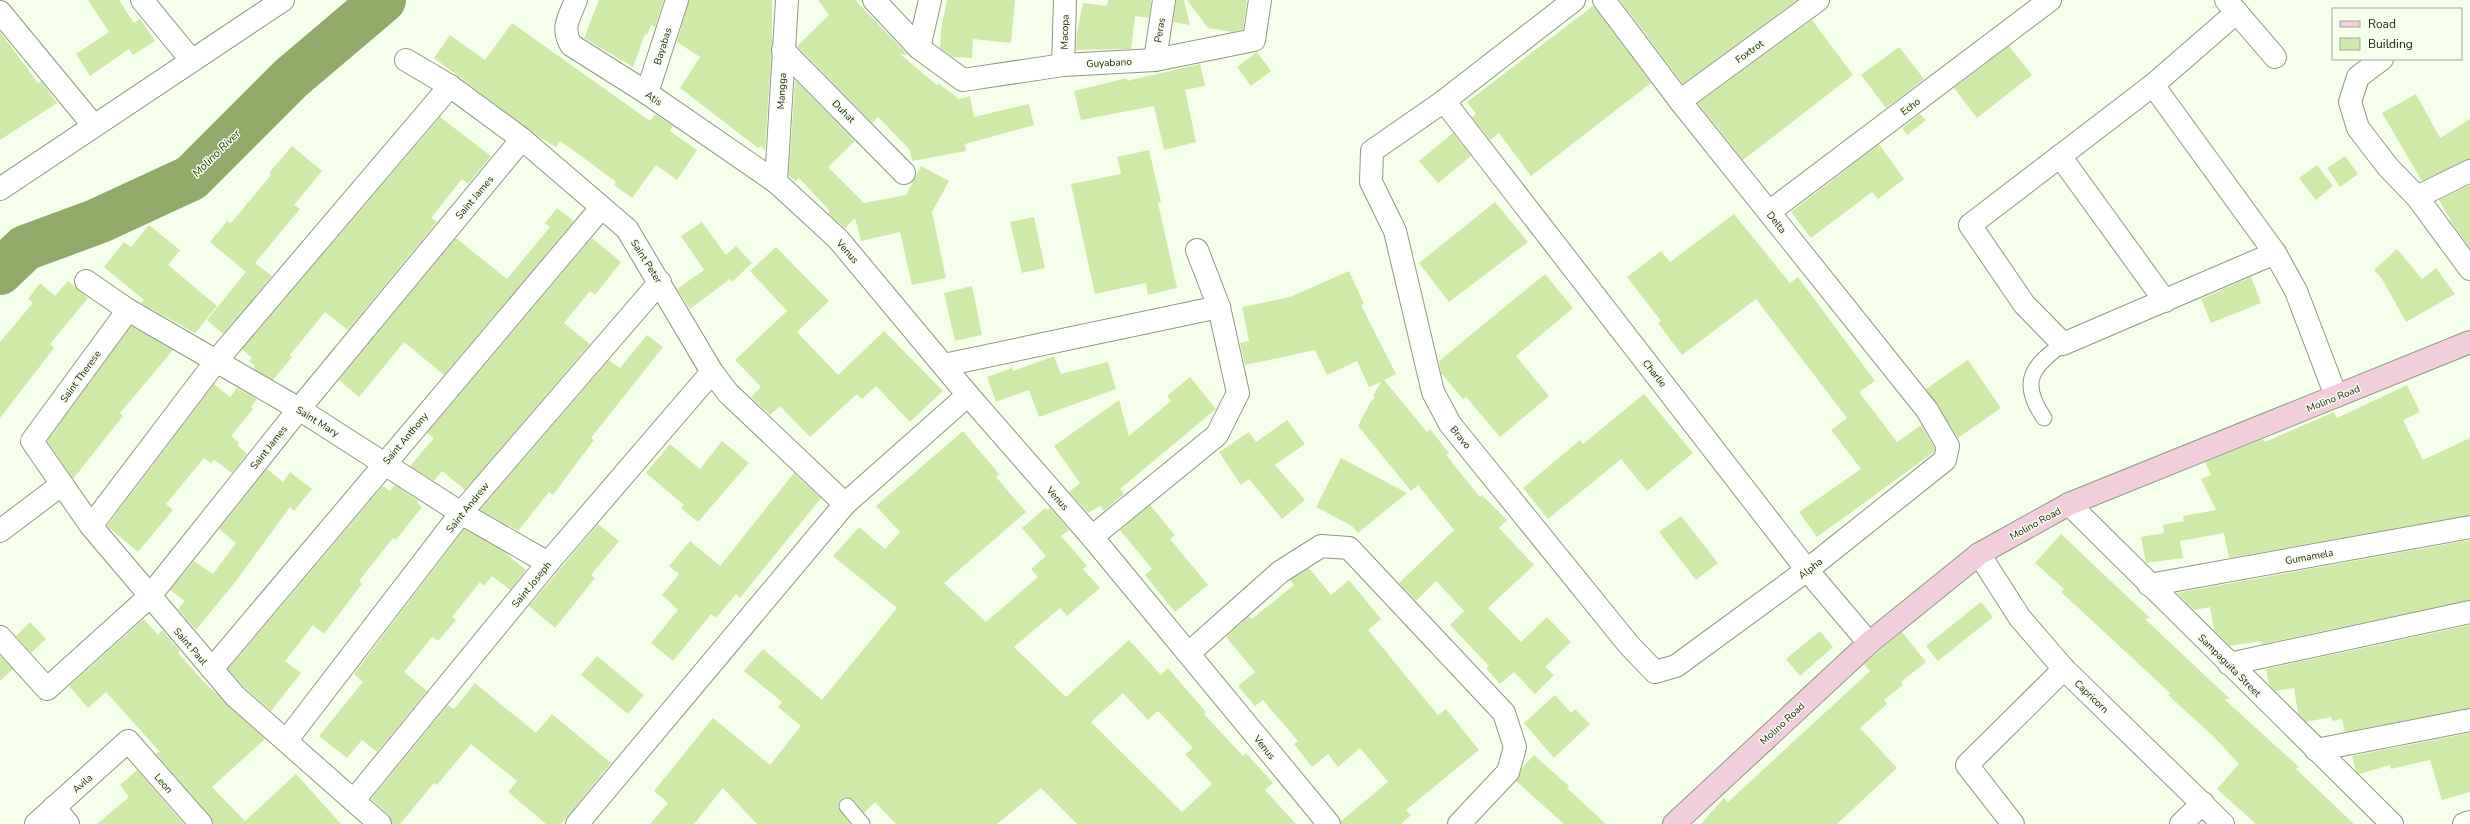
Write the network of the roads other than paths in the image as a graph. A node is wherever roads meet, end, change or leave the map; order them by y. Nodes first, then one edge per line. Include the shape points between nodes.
1 (142, 0) edge
2 (283, 0) edge
3 (576, 0) edge
4 (677, 0) edge
5 (787, 0) edge
6 (874, 0) edge
7 (930, 0) edge
8 (1065, 0) edge
9 (1164, 0) edge
10 (1260, 0) edge
11 (1574, 0) edge
12 (1604, 0) edge
13 (1818, 0) edge
14 (2050, 0) edge
15 (2232, 6) edge
16 (0, 12) edge
17 (919, 48) junction
18 (783, 50) junction
19 (2275, 56) dead end
20 (406, 60) dead end
21 (1155, 60) junction
22 (2381, 60) edge
23 (192, 61) junction
24 (1063, 65) junction
25 (2153, 85) junction
26 (450, 86) junction
27 (647, 93) junction
28 (1444, 101) junction
29 (1680, 101) junction
30 (94, 126) junction
31 (522, 139) junction
32 (2060, 156) junction
33 (2470, 171) edge
34 (904, 173) dead end
35 (776, 182) junction
36 (0, 189) edge
37 (2417, 197) junction
38 (601, 208) junction
39 (1769, 212) junction
40 (1198, 250) dead end
41 (2274, 253) junction
42 (2470, 269) edge
43 (86, 281) dead end
44 (660, 282) junction
45 (2165, 301) junction
46 (1219, 307) junction
47 (128, 310) junction
48 (2470, 342) edge
49 (2063, 344) junction
50 (217, 360) junction
51 (944, 365) junction
52 (712, 372) junction
53 (968, 394) junction
54 (2336, 396) junction
55 (299, 408) junction
56 (2044, 418) dead end
57 (32, 441) joint
58 (1948, 446) joint
59 (384, 463) junction
60 (61, 485) junction
61 (845, 504) junction
62 (2069, 504) junction
63 (461, 513) junction
64 (91, 526) junction
65 (2470, 527) edge
66 (0, 531) edge
67 (1092, 537) junction
68 (1980, 554) junction
69 (548, 563) junction
70 (1807, 570) junction
71 (2149, 585) junction
72 (149, 597) junction
73 (2470, 612) edge
74 (0, 637) edge
75 (1870, 643) junction
76 (1189, 654) junction
77 (2229, 664) junction
78 (212, 669) junction
79 (2064, 669) junction
80 (1655, 672) joint
81 (2470, 720) edge
82 (128, 741) joint
83 (286, 741) junction
84 (2316, 750) junction
85 (354, 800) junction
86 (2203, 803) junction
87 (847, 806) dead end
88 (54, 807) junction
89 (2470, 822) edge
90 (36, 824) edge
91 (68, 824) edge
92 (200, 824) edge
93 (380, 824) edge
94 (577, 824) edge
95 (862, 824) edge
96 (1328, 824) edge
97 (1459, 824) edge
98 (1674, 824) edge
99 (2013, 824) edge
100 (2181, 824) edge
101 (2223, 824) edge
102 (2392, 824) edge
103 (2464, 824) edge

1 - 23 street
2 - 23 street
3 - 27 street, Atis via 566,25 565,35 571,46
4 - 27 street, Bayabas
5 - 18 street, Mangga
6 - 17 street
7 - 17 street
8 - 24 street, Macopa
9 - 21 street, Peras
10 - 21 street, Guyabano via 1254,40
11 - 28 street
12 - 29 street, Delta
13 - 29 street, Foxtrot
14 - 39 street, Echo
15 - 19 street
15 - 25 street
16 - 30 street
17 - 24 street, Guyabano via 963,80
18 - 34 street, Duhat
18 - 35 street, Mangga
20 - 26 street, Saint Peter
21 - 24 street, Guyabano
22 - 37 street via 2358,77 2350,102 2358,128 2388,167
23 - 30 street
25 - 32 street
25 - 41 street
26 - 31 street, Saint Peter
26 - 50 street
27 - 35 street, Atis
28 - 70 street, Charlie
28 - 80 street, Bravo via 1372,151 1371,182 1395,231 1433,392 1450,424 1629,645
29 - 39 street, Delta
30 - 36 street
31 - 38 street, Saint Peter
31 - 55 street, Saint James
32 - 45 street
32 - 49 street via 1970,225 2024,304
33 - 37 street
35 - 51 street, Venus via 838,239
37 - 42 street
38 - 44 street, Saint Peter via 627,229
38 - 59 street, Saint Anthony
39 - 58 street, Delta via 1926,410
40 - 46 street
41 - 45 street
41 - 54 street via 2296,291
43 - 47 street, Saint Mary
44 - 52 street, Saint Peter
44 - 63 street, Saint Andrew
45 - 49 street
46 - 51 street
46 - 67 street via 1238,394 1217,435
47 - 50 street, Saint Mary
47 - 57 street, Saint Therese
48 - 54 main road, Molino Road
49 - 56 lane via 2039,363 2031,377 2035,401
50 - 55 street, Saint Mary
50 - 64 street
51 - 53 street, Venus
52 - 61 street, Saint Peter via 728,393
52 - 69 street, Saint Joseph
53 - 61 street
53 - 67 street, Venus
54 - 62 main road, Molino Road
55 - 59 street, Saint Mary
55 - 72 street, Saint James
57 - 60 street, Saint Paul
58 - 70 street, Alpha via 1946,460
59 - 63 street, Saint Mary
59 - 78 street, Saint Anthony
60 - 64 street, Saint Paul
60 - 66 street
61 - 94 street
62 - 68 main road, Molino Road
62 - 71 street, Sampaguita Street
63 - 69 street, Saint Mary
63 - 83 street, Saint Andrew
64 - 72 street, Saint Paul
65 - 71 street, Gumamela
67 - 76 street, Venus
68 - 75 main road, Molino Road
68 - 79 street, Capricorn via 2020,618
69 - 85 street, Saint Joseph
70 - 75 street, Charlie
70 - 80 street, Alpha via 1676,666
71 - 77 street, Sampaguita Street
72 - 74 street, Saint James via 47,689
72 - 78 street, Saint Paul
73 - 77 street
75 - 98 main road, Molino Road
76 - 96 street, Venus
76 - 97 street via 1280,572 1321,546 1349,548 1504,713 1515,747 1508,772
77 - 84 street, Sampaguita Street
78 - 83 street, Saint Paul via 235,696
79 - 86 street, Capricorn
79 - 99 street via 1967,765
81 - 84 street
82 - 88 street, Avila
82 - 92 street, Leon
83 - 85 street, Saint Paul
84 - 102 street, Sampaguita Street
85 - 93 street, Saint Paul
86 - 100 street
86 - 101 street, Capricorn
87 - 95 lane
88 - 90 street, Avila
88 - 91 street
89 - 103 street

